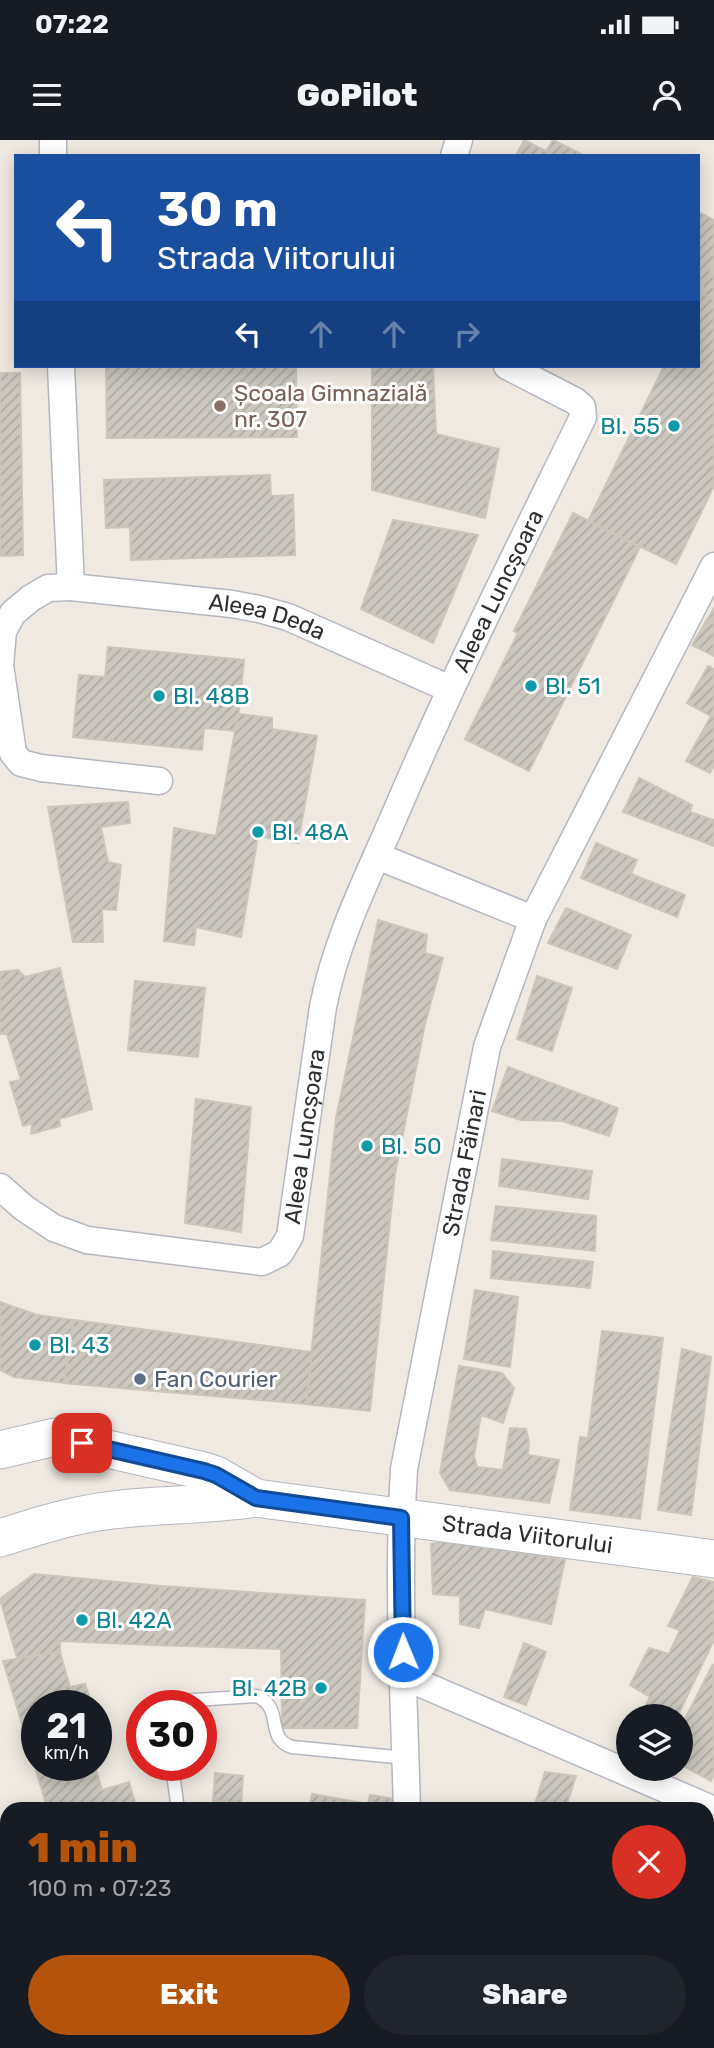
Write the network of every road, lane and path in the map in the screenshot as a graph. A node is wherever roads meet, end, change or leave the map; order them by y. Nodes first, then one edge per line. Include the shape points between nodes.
1 (61, 368) edge
2 (511, 368) edge
3 (712, 573) edge
4 (71, 587) junction
5 (450, 689) junction
6 (159, 781) dead end
7 (377, 856) junction
8 (533, 919) junction
9 (0, 1187) edge
10 (0, 1431) edge
11 (43, 1438) junction
12 (0, 1450) edge
13 (256, 1498) junction
14 (401, 1518) junction
15 (0, 1538) edge
16 (714, 1559) edge
17 (403, 1676) junction
18 (217, 1699) edge
19 (406, 1758) junction
20 (174, 1781) edge
21 (177, 1802) edge
22 (407, 1802) edge
23 (695, 1802) edge

1 - 4 street
2 - 5 street, Aleea Luncșoara via 575,401 583,416
3 - 8 street, Strada Făinari
4 - 5 street, Aleea Deda via 259,609 288,617
4 - 6 street, Aleea Deda via 48,588 31,597 13,613 3,631 0,665 13,753 21,763 41,768
5 - 7 street, Aleea Luncșoara
7 - 8 street
7 - 9 street, Aleea Luncșoara via 330,974 290,1236 280,1253 262,1262 87,1240 54,1228
8 - 14 street, Strada Făinari via 487,1047 404,1468
10 - 11 street
11 - 12 street, Strada Viitorului
11 - 13 street, Strada Viitorului via 191,1467 216,1475
13 - 14 street, Strada Viitorului
13 - 15 street, Strada Viitorului via 89,1514
14 - 16 street, Strada Viitorului
14 - 17 street, Strada Făinari
17 - 19 street, Strada Făinari
17 - 23 street
18 - 19 lane via 257,1696 266,1700 273,1709 277,1737 284,1745
19 - 22 street, Strada Făinari
20 - 21 lane

